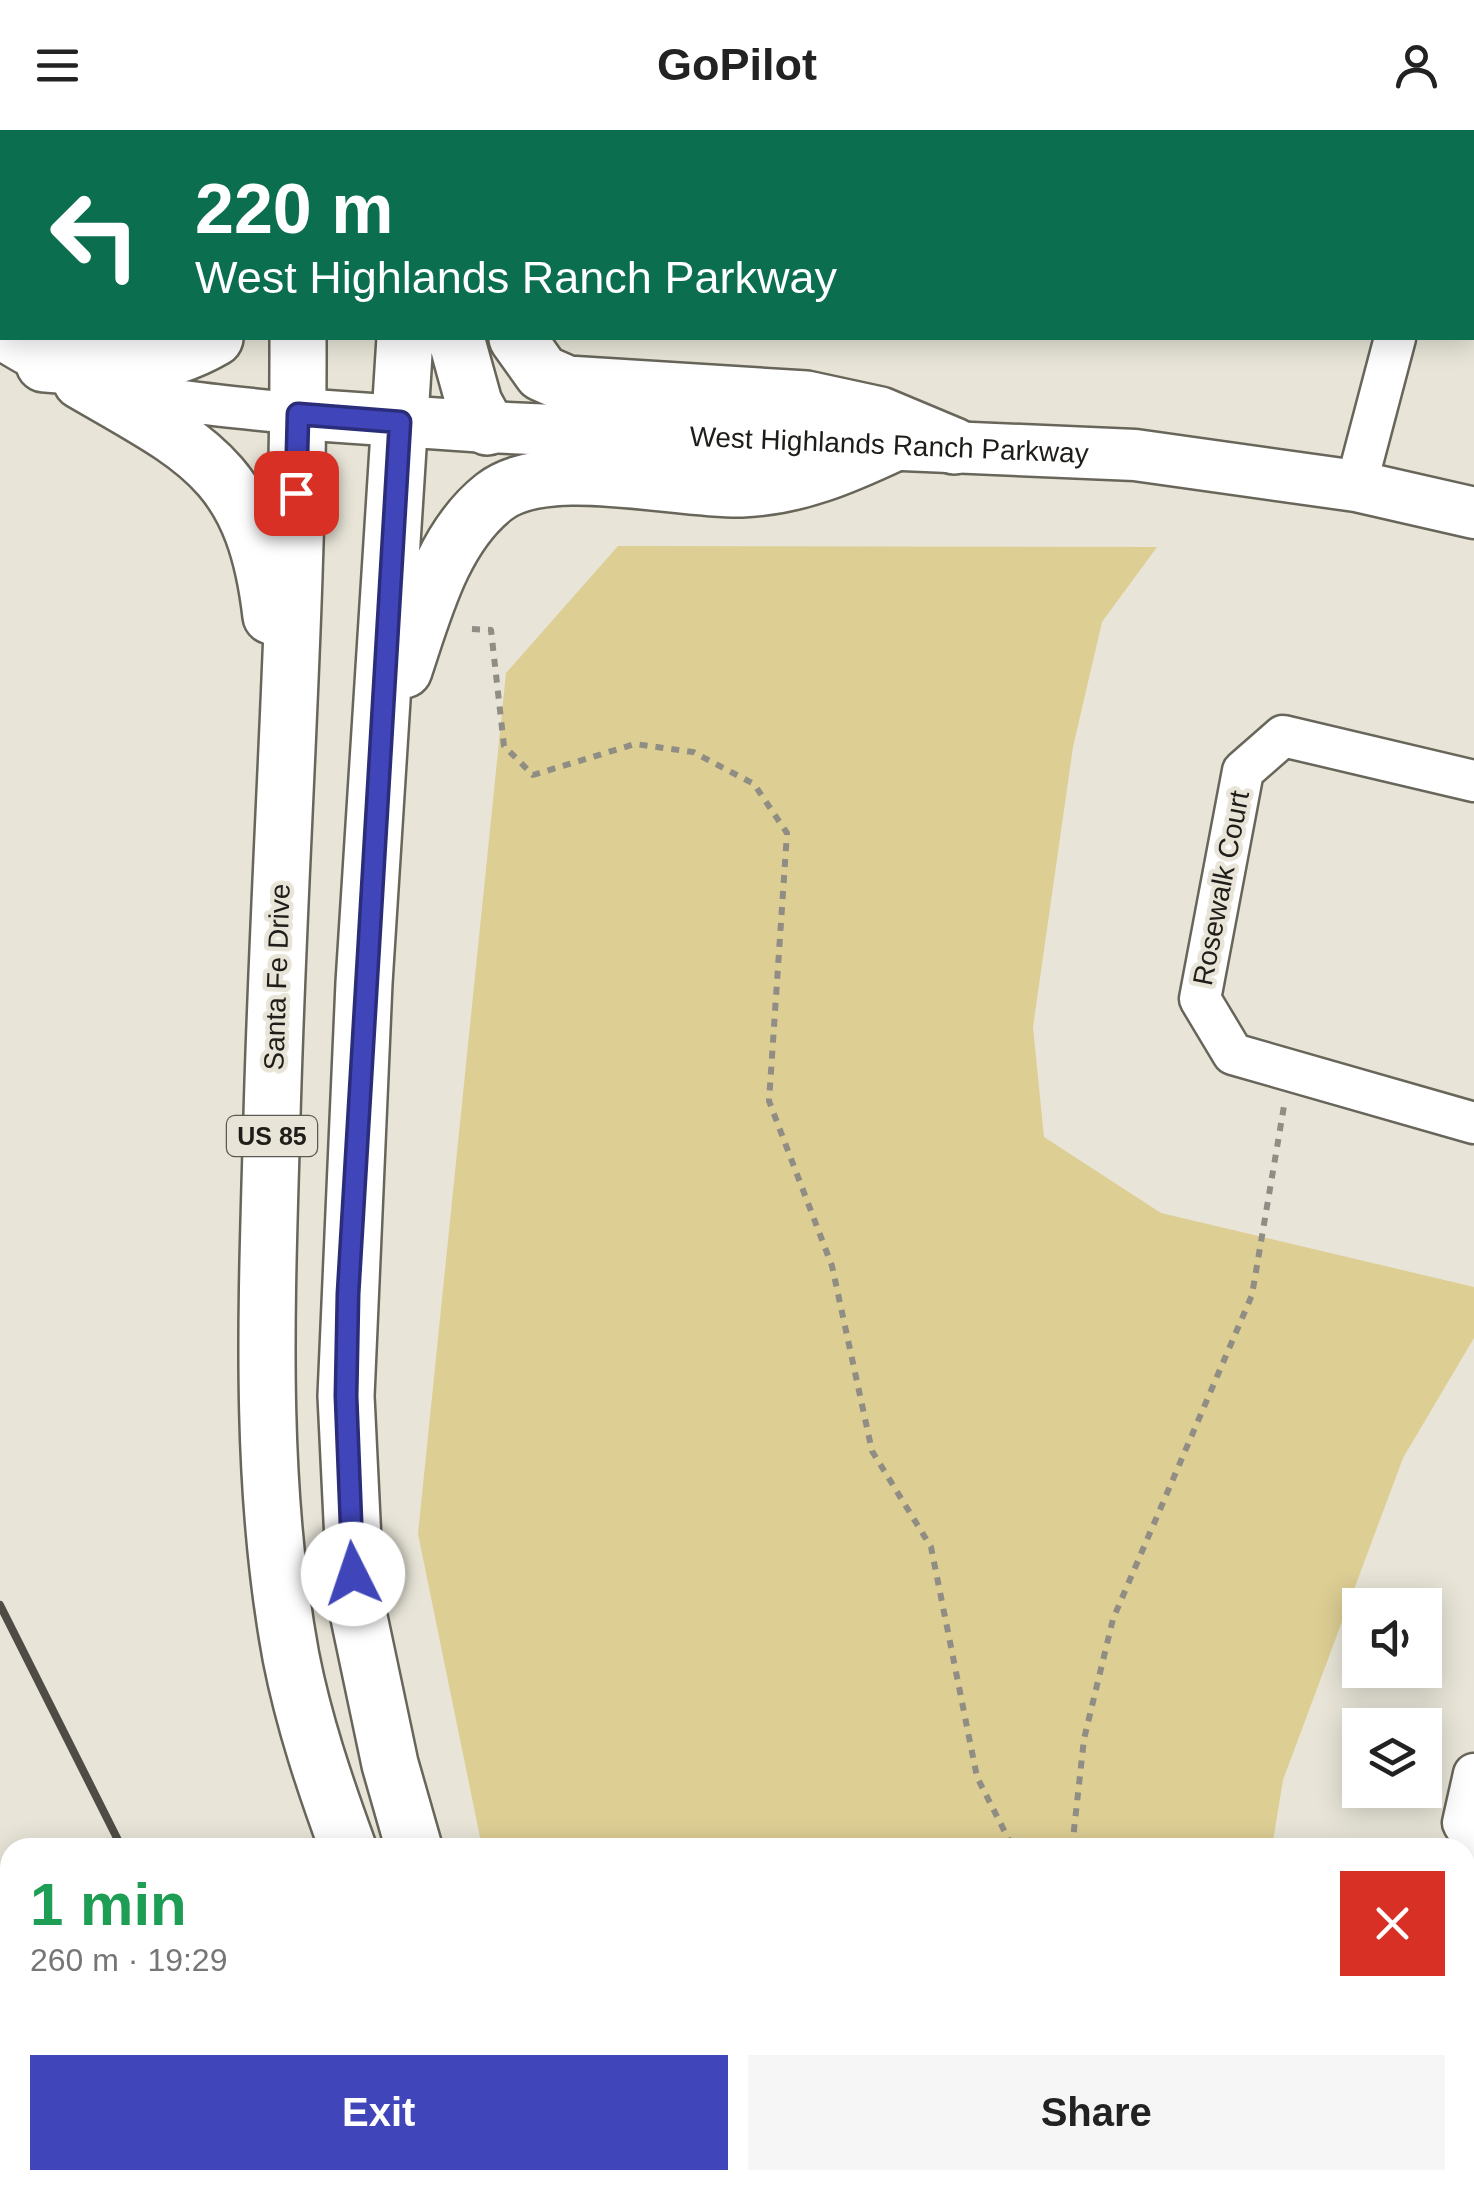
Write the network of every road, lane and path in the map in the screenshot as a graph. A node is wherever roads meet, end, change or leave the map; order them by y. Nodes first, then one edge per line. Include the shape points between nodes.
1 (211, 340) edge
2 (298, 340) edge
3 (405, 340) edge
4 (457, 340) edge
5 (518, 340) edge
6 (1394, 340) edge
7 (42, 361) edge
8 (298, 414) junction
9 (400, 422) junction
10 (487, 427) junction
11 (894, 443) junction
12 (954, 446) junction
13 (1356, 486) junction
14 (1474, 512) edge
15 (472, 629) dead end
16 (382, 734) junction
17 (288, 748) junction
18 (1474, 781) edge
19 (1290, 1070) junction
20 (1474, 1124) edge
21 (1474, 1774) edge
22 (344, 1838) edge
23 (411, 1838) edge
24 (1008, 1838) edge
25 (1073, 1838) edge
26 (1472, 1838) edge

1 - 7 highway via 157,364 98,369
2 - 8 highway, Santa Fe Drive / US 85
3 - 9 highway, US 85
4 - 10 highway
5 - 12 highway via 542,372 567,384 806,399 880,415
6 - 13 street
7 - 8 street via 139,395
7 - 17 highway via 183,440 224,476 243,506 266,576
8 - 9 main road, West Highlands Ranch Parkway
8 - 17 highway, Santa Fe Drive / US 85
9 - 10 main road, West Highlands Ranch Parkway
9 - 16 highway, US 85
10 - 11 main road, West Highlands Ranch Parkway
11 - 12 main road, West Highlands Ranch Parkway
11 - 16 highway via 828,474 744,489 560,479 497,494 463,527 448,556
12 - 13 main road, West Highlands Ranch Parkway via 1135,455
13 - 14 main road, West Highlands Ranch Parkway
15 - 24 path via 491,630 504,746 534,775 634,744 693,752 754,784 788,834 769,1101 832,1266 872,1451 932,1547 977,1777
16 - 23 highway, US 85 via 348,1294 349,1515 372,1688
17 - 22 highway, Santa Fe Drive / US 85 via 268,1244 269,1470 291,1656 315,1758
18 - 19 street, Rosewalk Court via 1283,736 1243,771 1200,999 1233,1054
19 - 20 street, Rosewalk Court
19 - 25 path via 1252,1296 1113,1619 1084,1739
21 - 26 street via 1463,1824

